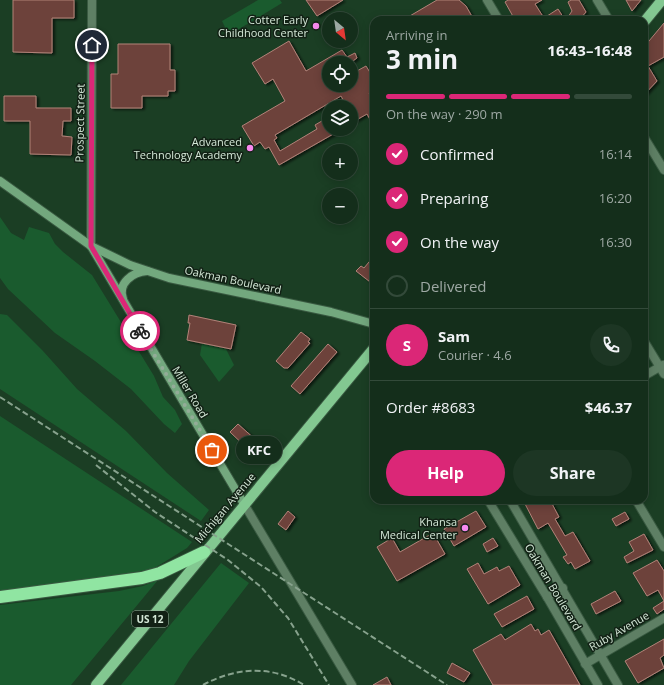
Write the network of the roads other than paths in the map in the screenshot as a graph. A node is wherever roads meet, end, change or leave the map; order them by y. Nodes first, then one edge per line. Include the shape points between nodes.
1 (92, 0) edge
2 (487, 0) edge
3 (597, 0) edge
4 (662, 0) edge
5 (497, 16) edge
6 (607, 16) edge
7 (648, 17) edge
8 (648, 144) edge
9 (664, 170) edge
10 (0, 181) edge
11 (91, 246) junction
12 (149, 271) junction
13 (126, 306) junction
14 (370, 323) edge
15 (648, 347) edge
16 (370, 353) edge
17 (663, 369) edge
18 (648, 375) edge
19 (244, 504) junction
20 (490, 504) edge
21 (512, 504) edge
22 (638, 504) edge
23 (664, 547) edge
24 (204, 552) junction
25 (563, 588) junction
26 (0, 597) edge
27 (547, 597) junction
28 (664, 618) edge
29 (601, 655) junction
30 (585, 664) junction
31 (96, 685) edge
32 (352, 685) edge
33 (598, 685) edge
34 (618, 685) edge

1 - 11 street, Prospect Street
2 - 5 street
3 - 6 street
4 - 7 main road
8 - 9 street
10 - 11 main road, Miller Road
11 - 12 main road, Oakman Boulevard via 130,265
11 - 13 main road, Miller Road
12 - 13 main road via 134,274 128,279 121,294
12 - 14 main road, Oakman Boulevard via 169,278
13 - 19 main road, Miller Road
15 - 17 street
16 - 19 main road, Michigan Avenue / US 12
17 - 18 street
19 - 24 main road, Michigan Avenue / US 12
19 - 32 street, Miller Road
20 - 27 street, Oakman Boulevard
21 - 25 street, Oakman Boulevard
22 - 23 street
24 - 26 highway via 160,573 142,578
24 - 31 main road, Michigan Avenue / US 12
25 - 27 street
25 - 29 street, Oakman Boulevard
27 - 30 street, Oakman Boulevard
28 - 29 street, Ruby Avenue
29 - 30 street, Ruby Avenue
29 - 34 street, Oakman Boulevard
30 - 33 street, Oakman Boulevard

